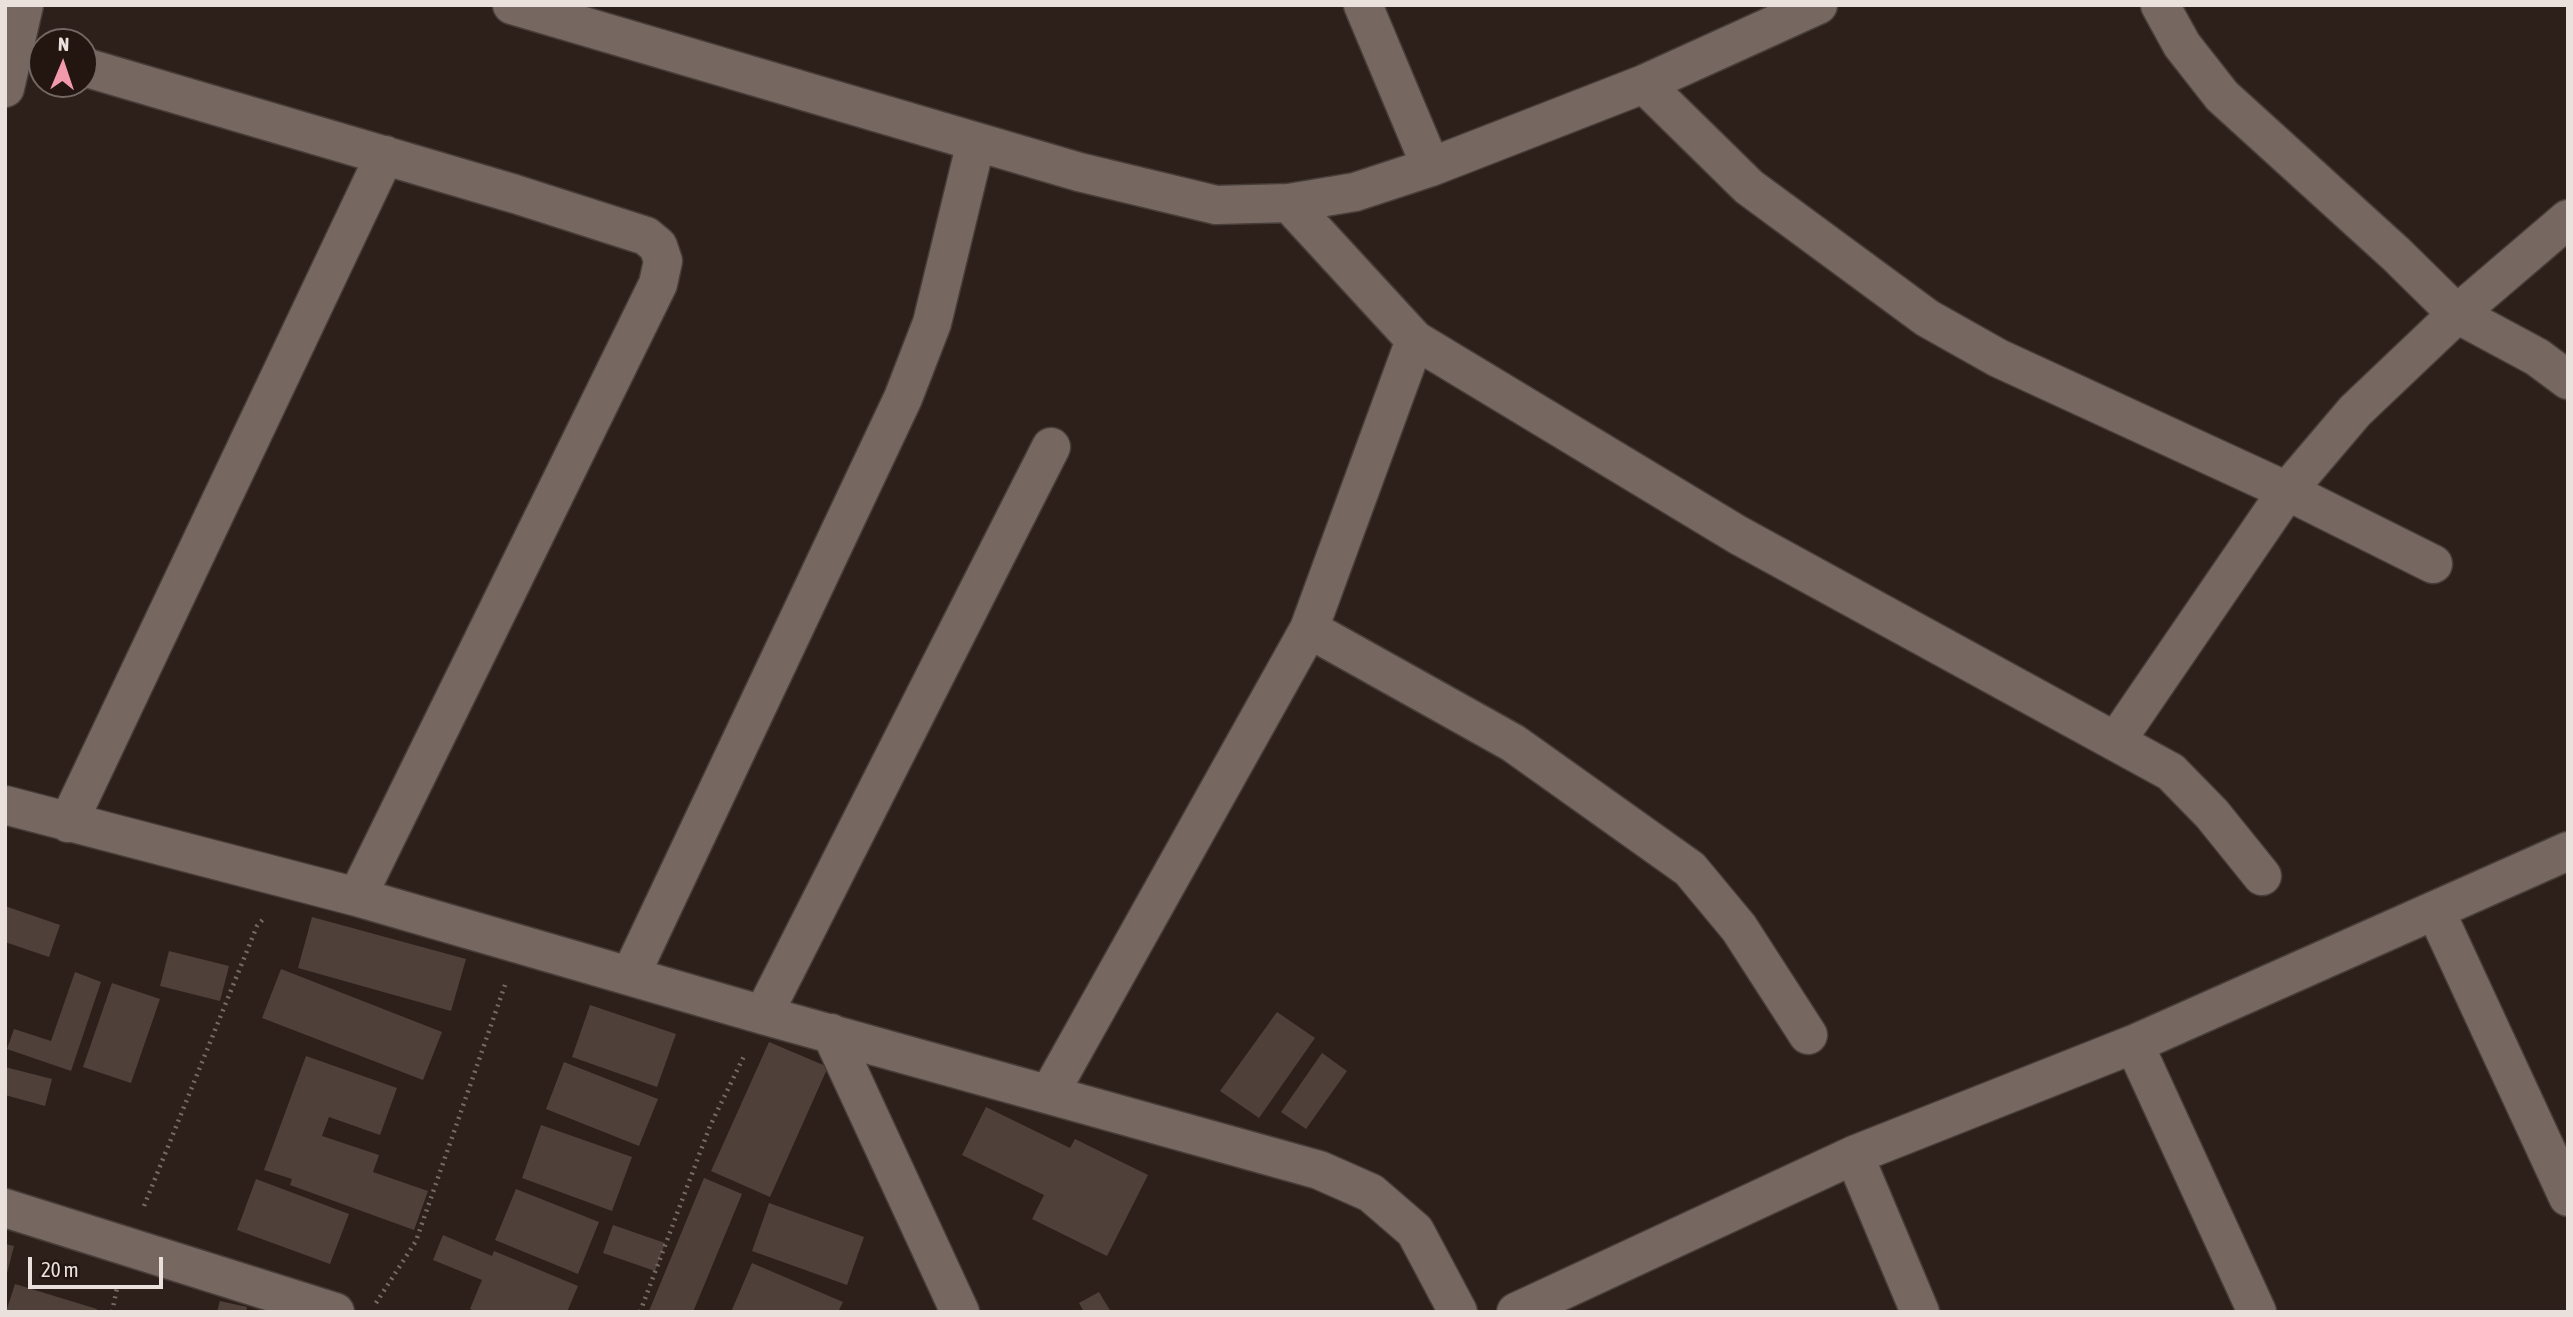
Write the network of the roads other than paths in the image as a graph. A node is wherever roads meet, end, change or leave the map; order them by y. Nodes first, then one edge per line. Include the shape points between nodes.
1 (24, 5) edge
2 (512, 5) edge
3 (1363, 5) edge
4 (1818, 5) edge
5 (2160, 5) edge
6 (28, 51) edge
7 (98, 71) edge
8 (1644, 84) junction
9 (5, 88) edge
10 (976, 142) junction
11 (385, 155) junction
12 (1431, 167) junction
13 (1289, 204) junction
14 (2568, 219) edge
15 (2457, 314) junction
16 (1415, 340) junction
17 (2568, 380) edge
18 (1051, 447) dead end
19 (2287, 491) junction
20 (2433, 564) dead end
21 (1309, 629) junction
22 (2116, 741) junction
23 (5, 805) edge
24 (68, 823) junction
25 (2568, 851) edge
26 (2262, 876) dead end
27 (357, 897) junction
28 (2436, 912) junction
29 (630, 976) junction
30 (763, 1015) junction
31 (831, 1033) junction
32 (1808, 1035) dead end
33 (2134, 1044) junction
34 (1049, 1094) junction
35 (1854, 1155) junction
36 (2568, 1197) edge
37 (5, 1208) edge
38 (335, 1312) edge
39 (960, 1312) edge
40 (1458, 1312) edge
41 (1516, 1312) edge
42 (1920, 1312) edge
43 (2257, 1312) edge

1 - 6 street
2 - 10 street
3 - 12 street
4 - 8 street
5 - 15 street via 2182,45 2222,96
6 - 9 street
7 - 11 street
8 - 12 street
8 - 19 street via 1749,187 1927,318 1998,358
10 - 13 street via 1216,205
10 - 29 street via 932,323 903,398
11 - 24 street
11 - 27 street via 646,236 658,246 663,261 658,284
12 - 13 street via 1356,192
13 - 16 street
14 - 15 street
15 - 17 street via 2537,357
15 - 19 street via 2355,411
16 - 21 street
16 - 22 street via 1738,535
18 - 30 street
19 - 20 street
19 - 22 street
21 - 32 street via 1513,743 1690,869 1739,928
21 - 34 street
22 - 26 street via 2171,772
23 - 24 street
24 - 27 street
25 - 28 street
27 - 29 street
28 - 33 street
28 - 36 street
29 - 30 street
30 - 31 street
31 - 34 street
31 - 39 street
33 - 35 street
33 - 43 street
34 - 40 street via 1319,1170 1371,1193 1415,1231
35 - 41 street
35 - 42 street
37 - 38 street

